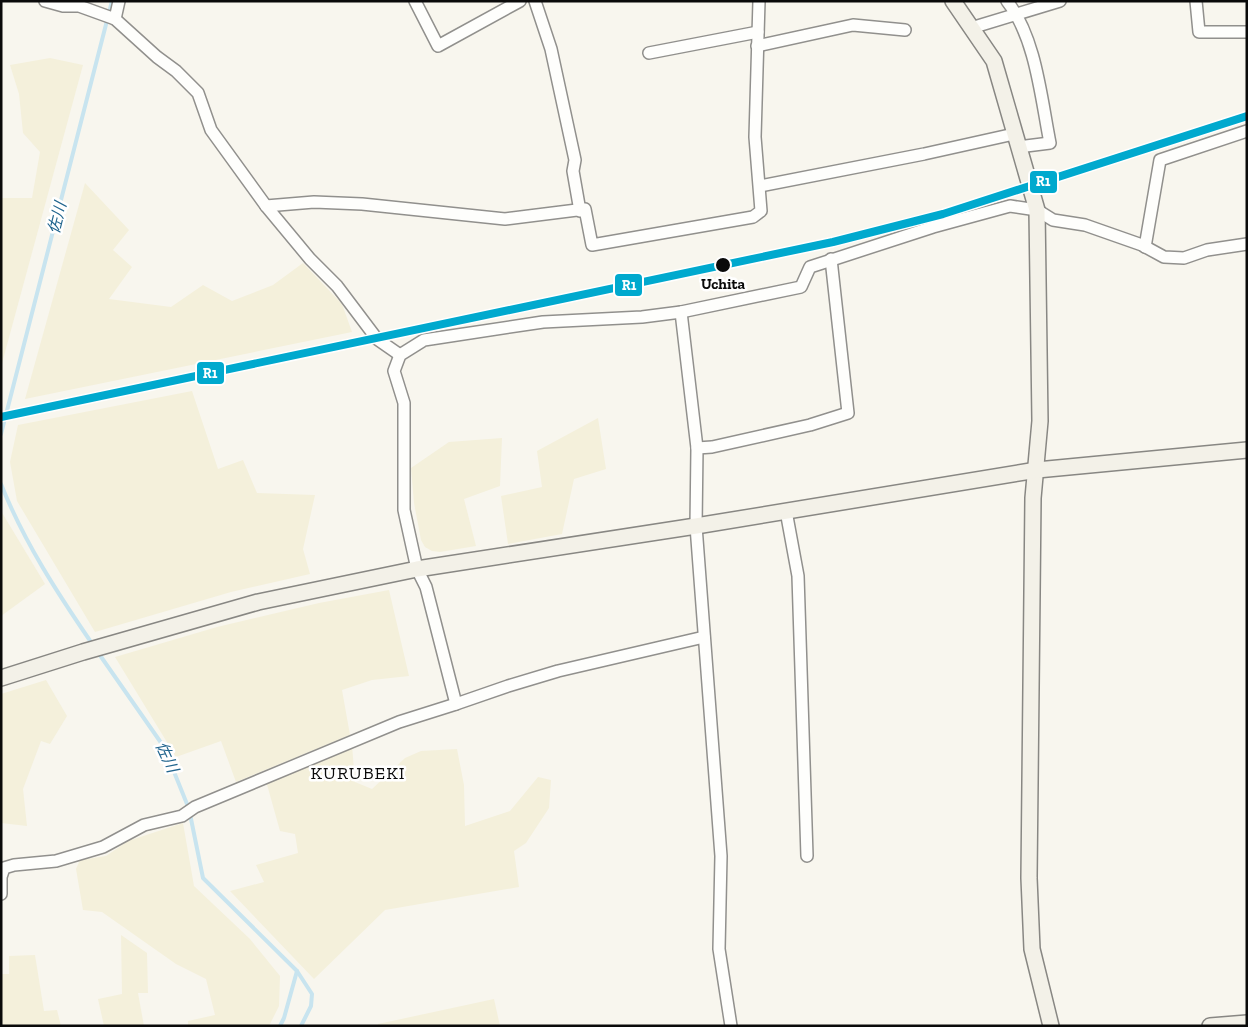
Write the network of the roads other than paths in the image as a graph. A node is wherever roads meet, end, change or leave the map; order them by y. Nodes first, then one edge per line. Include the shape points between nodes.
1 (45, 1) edge
2 (119, 1) edge
3 (415, 1) edge
4 (520, 1) edge
5 (535, 1) edge
6 (759, 1) edge
7 (953, 1) edge
8 (1007, 1) edge
9 (1060, 1) edge
10 (1196, 1) edge
11 (1017, 14) junction
12 (115, 20) junction
13 (971, 28) junction
14 (905, 30) dead end
15 (758, 32) junction
16 (1247, 32) edge
17 (757, 46) junction
18 (649, 52) dead end
19 (1247, 131) edge
20 (1016, 140) junction
21 (760, 186) junction
22 (266, 206) junction
23 (1037, 210) junction
24 (580, 211) junction
25 (1247, 244) edge
26 (1145, 247) junction
27 (832, 259) junction
28 (681, 312) junction
29 (400, 355) junction
30 (697, 448) junction
31 (1247, 450) edge
32 (1037, 470) junction
33 (786, 512) junction
34 (696, 526) junction
35 (417, 569) junction
36 (704, 637) junction
37 (1, 678) edge
38 (456, 704) junction
39 (808, 856) dead end
40 (1, 894) edge
41 (1247, 1023) edge
42 (731, 1026) edge
43 (1051, 1026) edge
44 (1210, 1026) edge

1 - 12 street via 79,6
2 - 12 street
3 - 4 street via 438,46
5 - 24 street via 553,58 575,160 573,171
6 - 15 street
7 - 13 street
8 - 11 street
9 - 11 street
10 - 16 street via 1198,32
11 - 13 street
11 - 20 street via 1034,62 1050,143
12 - 22 street via 198,93 211,130
13 - 20 street via 994,61
14 - 17 street via 853,25
15 - 17 street
15 - 18 street
17 - 21 street via 755,137
19 - 26 street via 1160,160
20 - 21 street
20 - 23 street
21 - 24 street via 761,211 753,217 592,245 585,210
22 - 24 street via 314,202 362,204 505,219
22 - 29 street via 337,286 377,339
23 - 26 street via 1053,220 1085,225
23 - 27 street via 1010,206
23 - 32 street via 1040,421
25 - 26 street via 1207,250 1184,258 1164,257
27 - 28 street via 810,267 801,287
27 - 30 street via 848,413 810,425
28 - 29 street via 543,322 424,340
28 - 30 street
29 - 35 street via 394,371 404,403 404,510
30 - 34 street
31 - 32 street
32 - 33 street
32 - 43 street via 1033,498 1028,878 1032,949
33 - 34 street
33 - 39 street via 798,576
34 - 35 street
34 - 36 street
35 - 37 street via 258,602
35 - 38 street via 426,587
36 - 38 street via 558,671
36 - 42 street via 721,856 719,949
38 - 40 street via 399,722 195,807 182,816 144,825 103,847 56,861 4,868
41 - 44 street

